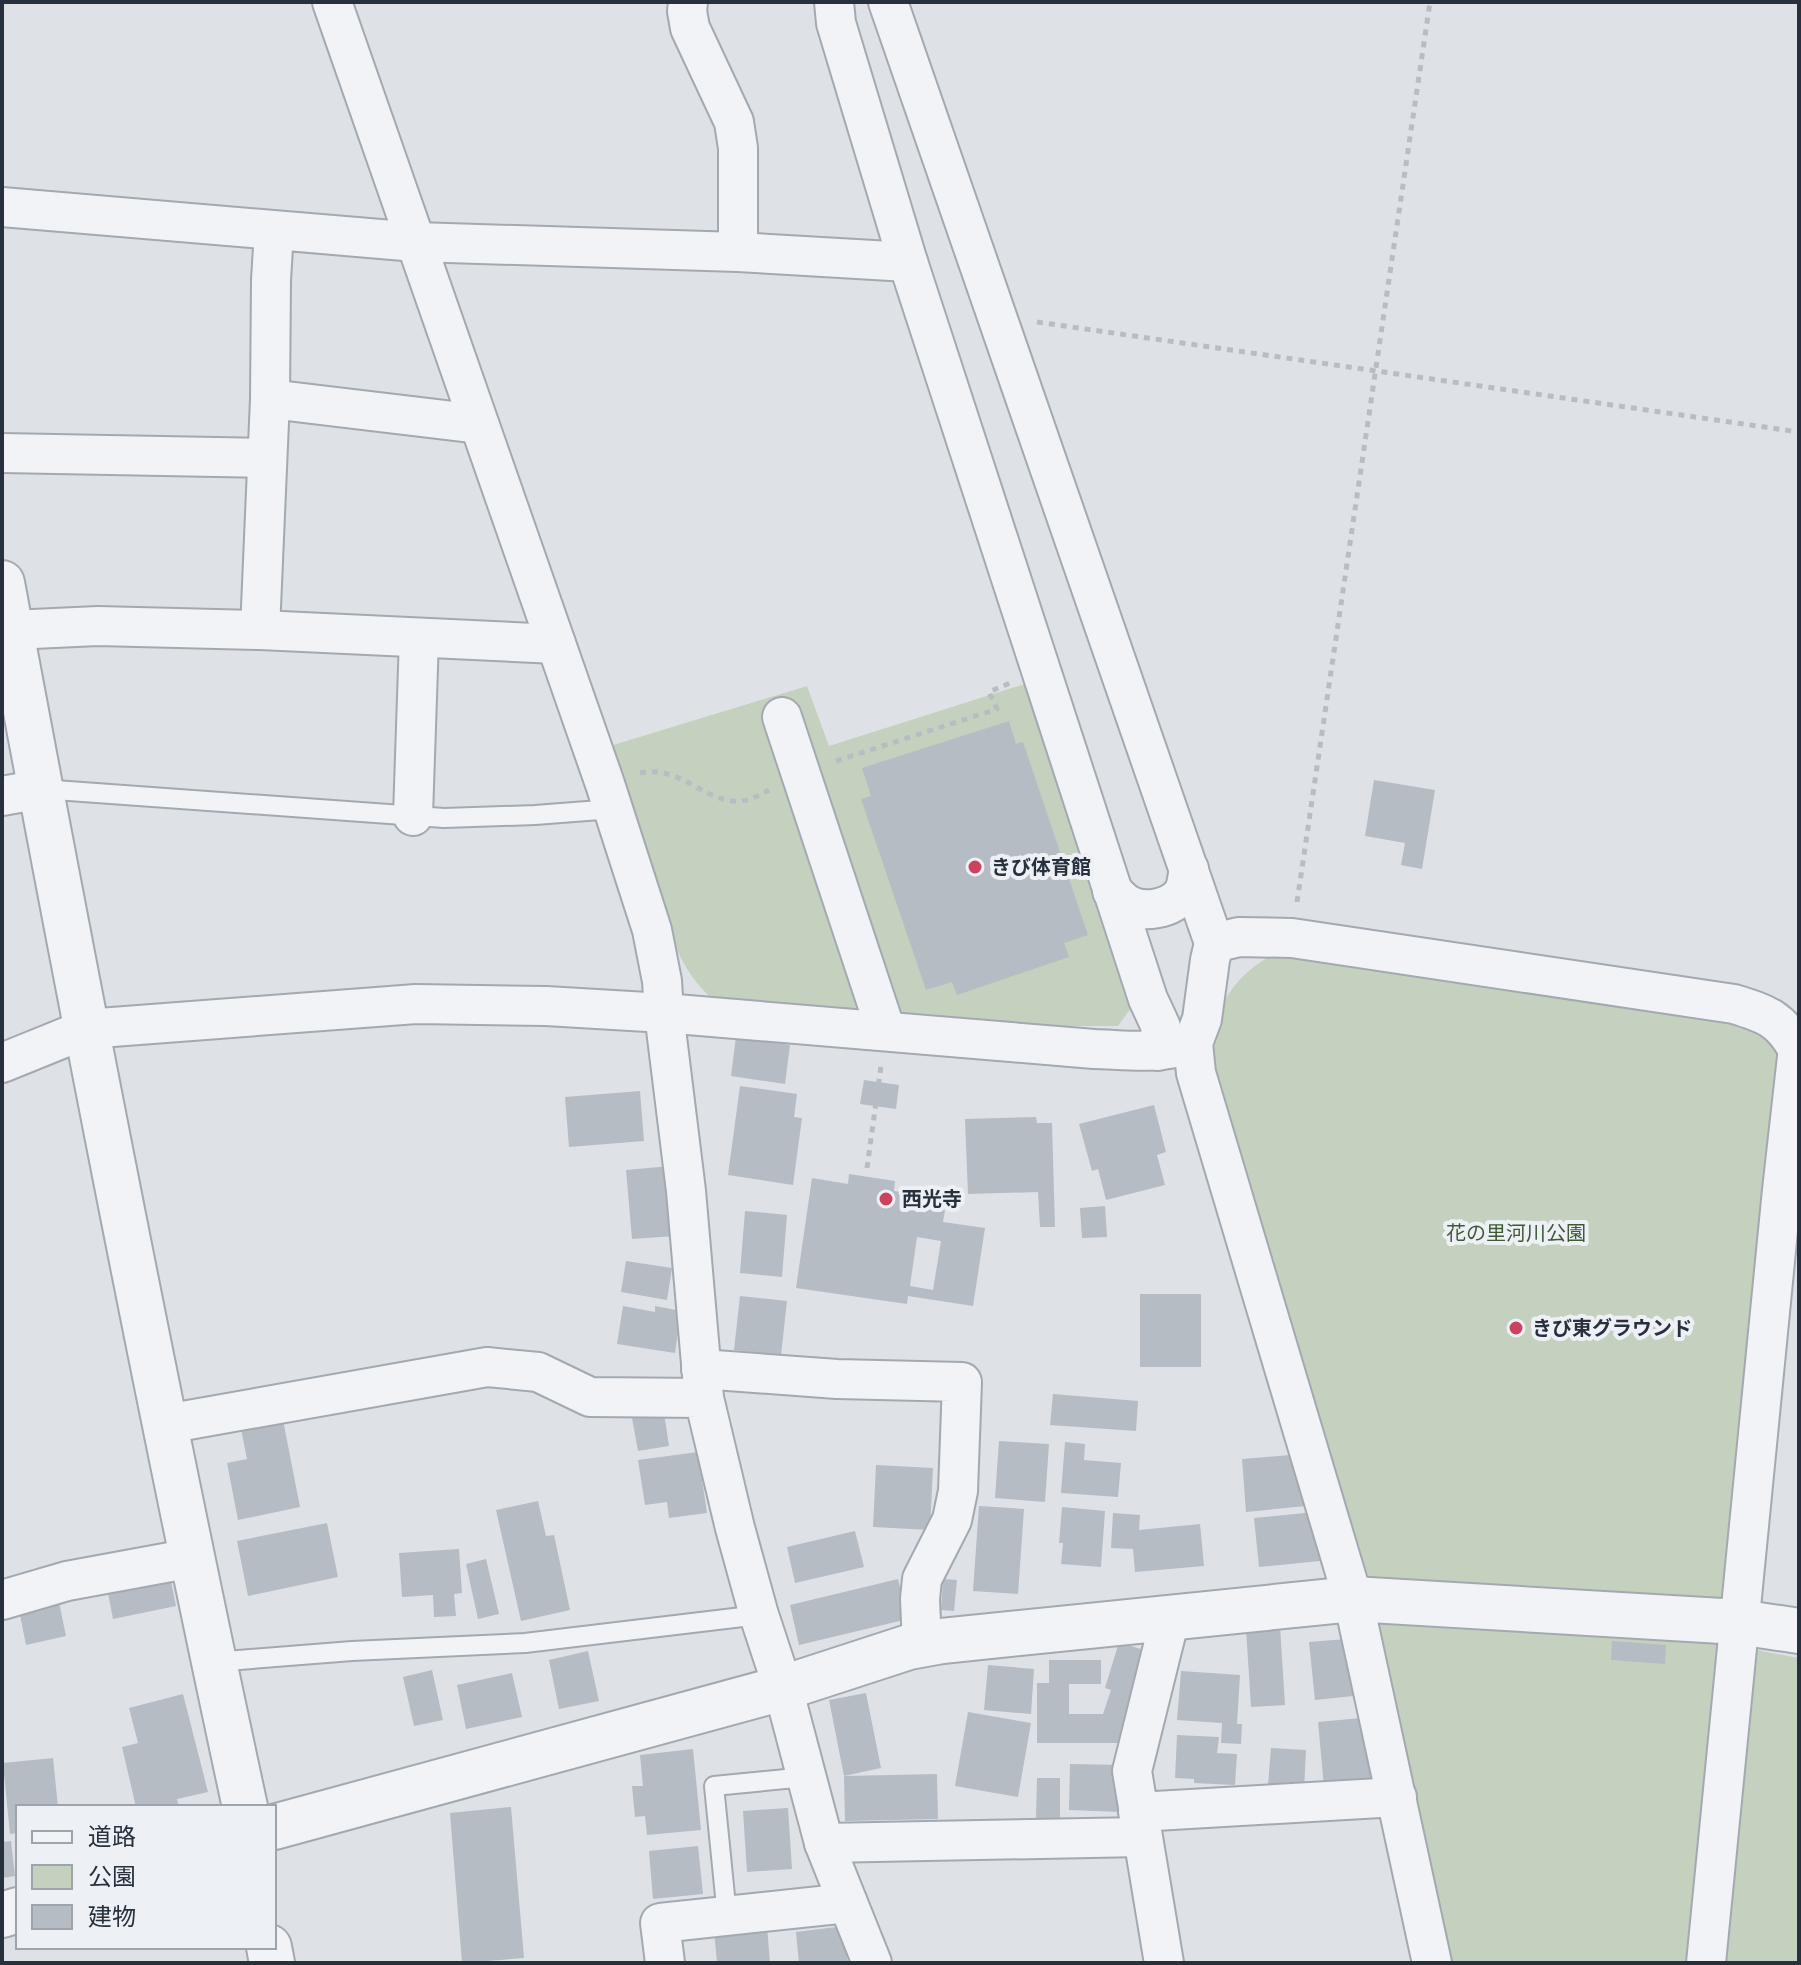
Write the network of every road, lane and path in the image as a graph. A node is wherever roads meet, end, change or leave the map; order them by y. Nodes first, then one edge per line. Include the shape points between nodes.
1 (332, 2) edge
2 (688, 2) edge
3 (834, 2) edge
4 (888, 2) edge
5 (1430, 2) edge
6 (2, 207) edge
7 (274, 231) junction
8 (416, 242) junction
9 (738, 252) junction
10 (908, 262) junction
11 (1001, 325) junction
12 (1376, 371) junction
13 (270, 399) junction
14 (479, 424) junction
15 (1799, 432) edge
16 (2, 453) edge
17 (266, 458) junction
18 (2, 583) edge
19 (260, 630) junction
20 (419, 638) junction
21 (556, 644) junction
22 (10, 650) edge
23 (1040, 671) junction
24 (782, 717) dead end
25 (801, 774) junction
26 (21, 792) edge
27 (609, 797) junction
28 (413, 816) junction
29 (1189, 869) junction
30 (1112, 891) junction
31 (1292, 938) junction
32 (1214, 943) junction
33 (664, 1013) junction
34 (86, 1029) junction
35 (886, 1031) junction
36 (1798, 1044) edge
37 (1176, 1047) junction
38 (2, 1063) edge
39 (867, 1168) dead end
40 (703, 1384) junction
41 (166, 1424) junction
42 (192, 1558) junction
43 (1353, 1599) junction
44 (2, 1600) edge
45 (759, 1615) junction
46 (1170, 1618) junction
47 (1767, 1626) edge
48 (922, 1645) junction
49 (214, 1662) junction
50 (783, 1688) junction
51 (806, 1777) junction
52 (1397, 1797) junction
53 (245, 1805) edge
54 (1140, 1825) junction
55 (276, 1826) edge
56 (824, 1843) junction
57 (848, 1903) junction
58 (727, 1916) junction
59 (665, 1963) edge
60 (872, 1963) edge
61 (1164, 1963) edge
62 (1432, 1963) edge
63 (1706, 1963) edge

1 - 8 street
2 - 9 street via 690,28 734,122
3 - 10 street
4 - 11 street
5 - 12 path
6 - 7 street
7 - 8 street
7 - 13 street
8 - 9 street
8 - 14 street
9 - 10 street
10 - 23 street
11 - 12 path via 1046,322
11 - 29 street
12 - 15 path
12 - 31 path
13 - 14 street
13 - 17 street
14 - 21 street
16 - 17 street
17 - 19 street
18 - 22 street
19 - 20 street
19 - 22 street via 98,626
20 - 21 street
20 - 28 street
21 - 27 street
22 - 26 street
23 - 25 path via 989,692 997,709
23 - 30 street
24 - 25 street
25 - 27 path via 754,798 731,801 683,779 637,773
25 - 35 street
26 - 28 lane
26 - 34 street
27 - 28 lane via 481,817
27 - 33 street via 656,943
29 - 30 street via 1181,895 1171,904 1138,909
29 - 32 street
30 - 37 street via 1148,999
31 - 32 street via 1239,937
31 - 36 street via 1734,1004 1777,1021
32 - 37 street via 1202,1019
33 - 34 street via 416,1004
33 - 35 street
33 - 40 street
34 - 38 street
34 - 41 street
35 - 37 street via 1094,1049
35 - 39 path
36 - 47 street
37 - 43 street via 1196,1073
40 - 41 street via 590,1397 538,1372 487,1367
40 - 45 street
40 - 48 street via 962,1382 958,1491 952,1520 922,1579
41 - 42 street
42 - 44 street via 67,1581
42 - 49 street
43 - 46 street
43 - 47 street
43 - 52 street
45 - 49 lane via 525,1643
45 - 50 street
46 - 48 street
46 - 54 street via 1132,1771
47 - 63 street
48 - 50 street
49 - 53 street
50 - 51 street
50 - 55 street
51 - 56 street
51 - 58 lane via 714,1786
52 - 54 street
52 - 62 street
54 - 56 street
54 - 61 street
56 - 57 street
57 - 58 street
57 - 60 street
58 - 59 street via 660,1923

